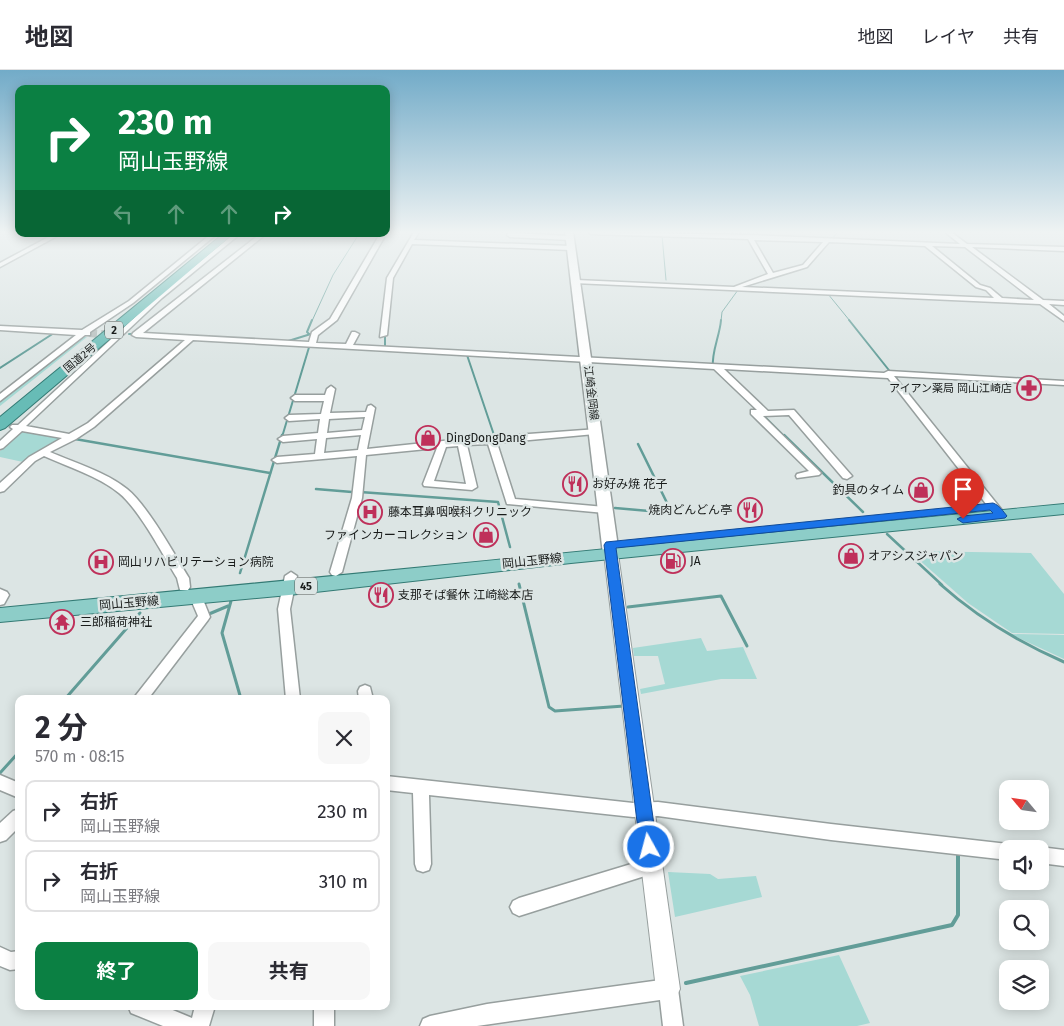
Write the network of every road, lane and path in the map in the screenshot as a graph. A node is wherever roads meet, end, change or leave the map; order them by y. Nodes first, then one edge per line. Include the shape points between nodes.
1 (162, 277) edge
2 (170, 277) edge
3 (180, 277) edge
4 (186, 277) edge
5 (209, 277) edge
6 (358, 277) edge
7 (391, 277) edge
8 (575, 277) edge
9 (766, 277) edge
10 (966, 277) edge
11 (1007, 277) edge
12 (576, 282) junction
13 (738, 289) junction
14 (1001, 301) junction
15 (1042, 303) junction
16 (1064, 304) edge
17 (1064, 320) edge
18 (0, 328) edge
19 (119, 331) junction
20 (86, 333) junction
21 (355, 334) dead end
22 (136, 335) junction
23 (307, 335) dead end
24 (383, 335) dead end
25 (190, 338) junction
26 (311, 344) junction
27 (349, 346) junction
28 (493, 352) dead end
29 (586, 358) junction
30 (63, 364) junction
31 (712, 367) junction
32 (890, 374) junction
33 (1064, 383) edge
34 (0, 398) edge
35 (295, 398) dead end
36 (0, 409) edge
37 (0, 417) edge
38 (325, 417) junction
39 (290, 418) dead end
40 (0, 425) edge
41 (17, 427) junction
42 (595, 431) junction
43 (366, 432) junction
44 (322, 436) junction
45 (73, 437) junction
46 (283, 439) dead end
47 (492, 440) junction
48 (2, 441) edge
49 (462, 442) junction
50 (443, 444) junction
51 (362, 452) junction
52 (44, 453) junction
53 (319, 456) junction
54 (277, 460) dead end
55 (801, 476) dead end
56 (847, 476) dead end
57 (0, 489) edge
58 (1064, 499) edge
59 (1064, 509) edge
60 (605, 510) junction
61 (997, 511) junction
62 (610, 550) junction
63 (336, 572) junction
64 (290, 582) junction
65 (184, 586) junction
66 (0, 593) edge
67 (201, 596) junction
68 (0, 602) edge
69 (0, 615) edge
70 (143, 695) edge
71 (292, 695) edge
72 (0, 782) edge
73 (390, 783) edge
74 (421, 787) junction
75 (15, 789) edge
76 (644, 809) junction
77 (15, 820) edge
78 (0, 834) edge
79 (999, 851) edge
80 (1049, 856) edge
81 (1064, 858) edge
82 (423, 864) dead end
83 (651, 866) junction
84 (519, 907) dead end
85 (0, 956) edge
86 (15, 962) edge
87 (668, 989) junction
88 (152, 1010) edge
89 (324, 1010) edge
90 (196, 1023) edge
91 (449, 1024) edge
92 (324, 1026) edge
93 (430, 1026) edge
94 (673, 1026) edge

1 - 20 street
2 - 30 highway, 国道2号 / 2
3 - 19 highway, 国道2号 / 2
4 - 19 street
5 - 22 street
6 - 26 street via 333,320 316,334
7 - 24 street
8 - 12 main road, 江崎金岡線
9 - 13 street
10 - 14 street
11 - 15 street
12 - 13 street
12 - 29 main road, 江崎金岡線
13 - 14 street
14 - 15 street
15 - 16 street
15 - 17 street
18 - 20 street
19 - 22 street
19 - 40 highway, 国道2号 / 2
19 - 41 street
19 - 48 highway
20 - 34 street
21 - 27 street
22 - 25 street
23 - 26 street
25 - 26 street
25 - 45 street via 101,417
26 - 27 street
27 - 29 street
28 - 29 street
29 - 31 street
29 - 42 main road, 江崎金岡線
30 - 36 highway
30 - 37 highway, 国道2号 / 2
31 - 32 street
31 - 55 street via 816,473
31 - 56 street via 766,414 791,412
32 - 33 street
32 - 61 street
35 - 38 street via 330,393
38 - 39 street
38 - 43 street via 370,411
38 - 44 street
41 - 45 street
41 - 48 street
42 - 47 street
42 - 60 main road, 江崎金岡線
43 - 44 street
43 - 51 street
44 - 46 street
44 - 53 street
45 - 52 street
47 - 49 street
47 - 60 street via 511,502
49 - 50 street
49 - 50 street via 472,487 428,484
50 - 51 street
51 - 53 street
51 - 63 street via 356,498
52 - 57 street via 32,459
52 - 65 street via 123,491 136,504 183,578
53 - 54 street
58 - 61 main road, 岡山玉野線 / 45
59 - 61 main road, 岡山玉野線 / 45
60 - 62 main road, 江崎金岡線
61 - 62 main road, 岡山玉野線 / 45
62 - 63 main road, 岡山玉野線 / 45
62 - 64 main road, 岡山玉野線 / 45
62 - 76 street
63 - 64 main road, 岡山玉野線 / 45
64 - 65 main road, 岡山玉野線 / 45
64 - 67 main road, 岡山玉野線 / 45
64 - 71 street via 284,609
65 - 68 main road, 岡山玉野線 / 45
66 - 68 street via 3,595
67 - 69 main road, 岡山玉野線 / 45
67 - 70 street via 198,602 204,617
72 - 75 street
73 - 74 street
74 - 76 street
74 - 82 street
76 - 79 street
76 - 83 street
77 - 78 street
80 - 81 street
83 - 84 street
83 - 87 street
85 - 86 street
87 - 91 street via 487,1014
87 - 94 street
88 - 90 street
89 - 92 street
91 - 93 street

